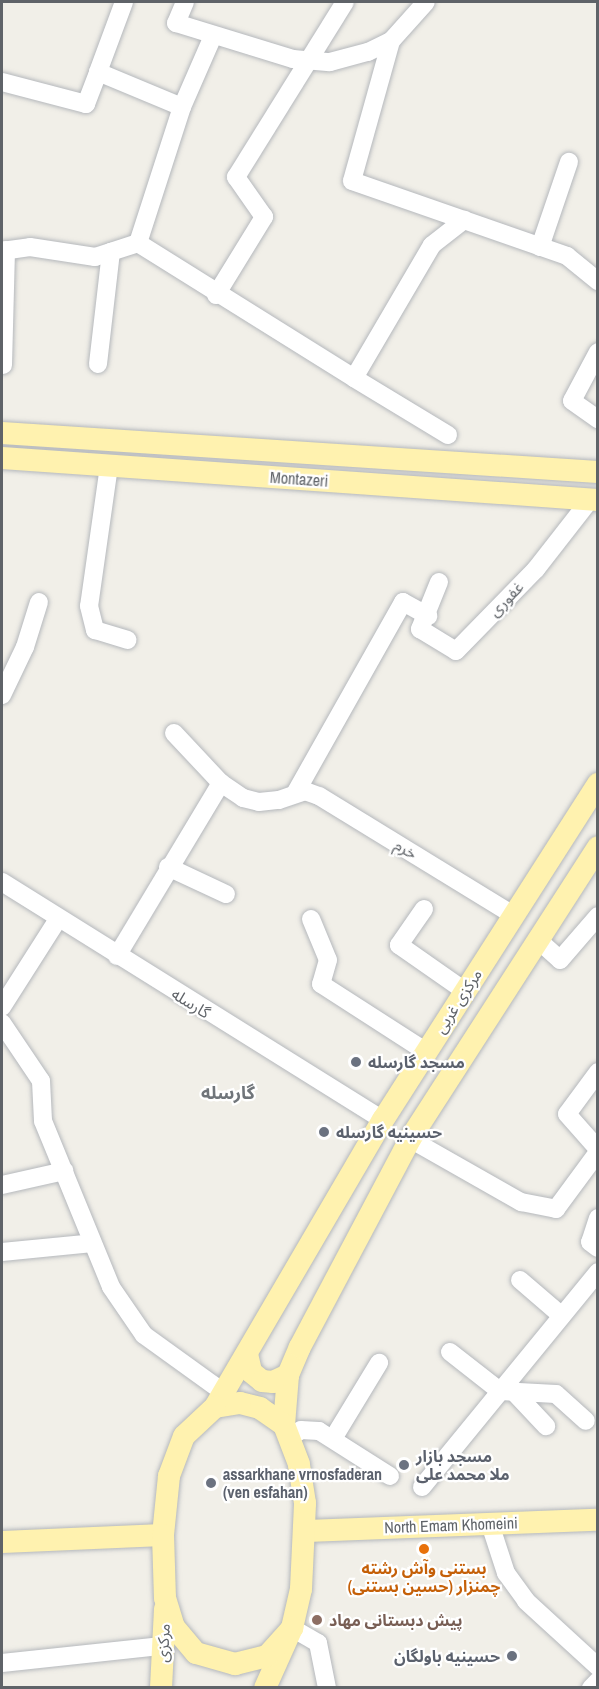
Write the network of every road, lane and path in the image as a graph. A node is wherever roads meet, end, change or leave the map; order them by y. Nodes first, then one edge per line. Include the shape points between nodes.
1 (124, 2) edge
2 (186, 2) edge
3 (345, 2) edge
4 (426, 2) edge
5 (213, 36) junction
6 (391, 41) junction
7 (312, 60) junction
8 (98, 72) junction
9 (2, 82) edge
10 (182, 107) junction
11 (568, 162) dead end
12 (464, 220) junction
13 (138, 243) junction
14 (540, 247) junction
15 (4, 250) edge
16 (111, 252) junction
17 (597, 281) edge
18 (216, 295) junction
19 (597, 352) edge
20 (98, 364) dead end
21 (3, 365) edge
22 (354, 378) junction
23 (597, 419) edge
24 (2, 434) edge
25 (448, 435) dead end
26 (2, 458) edge
27 (109, 466) junction
28 (597, 472) edge
29 (594, 500) edge
30 (440, 582) dead end
31 (39, 602) dead end
32 (428, 615) junction
33 (127, 640) dead end
34 (2, 695) edge
35 (174, 733) dead end
36 (221, 783) junction
37 (597, 784) edge
38 (296, 792) junction
39 (597, 847) edge
40 (168, 867) junction
41 (2, 882) edge
42 (226, 894) dead end
43 (424, 909) dead end
44 (513, 915) junction
45 (597, 916) edge
46 (58, 919) junction
47 (311, 919) dead end
48 (537, 939) junction
49 (117, 956) junction
50 (465, 991) junction
51 (2, 1007) edge
52 (2, 1023) edge
53 (425, 1052) junction
54 (597, 1072) edge
55 (383, 1120) junction
56 (410, 1139) junction
57 (597, 1151) edge
58 (64, 1171) junction
59 (2, 1185) edge
60 (597, 1218) edge
61 (93, 1243) junction
62 (597, 1248) edge
63 (2, 1252) edge
64 (597, 1272) edge
65 (520, 1280) dead end
66 (562, 1316) junction
67 (450, 1352) dead end
68 (247, 1354) junction
69 (379, 1363) dead end
70 (288, 1375) junction
71 (507, 1391) junction
72 (219, 1399) junction
73 (586, 1421) dead end
74 (546, 1426) dead end
75 (287, 1432) junction
76 (334, 1437) junction
77 (390, 1476) dead end
78 (422, 1487) dead end
79 (597, 1520) edge
80 (490, 1524) junction
81 (305, 1531) junction
82 (163, 1535) junction
83 (2, 1542) edge
84 (165, 1598) junction
85 (292, 1628) junction
86 (162, 1646) junction
87 (2, 1663) edge
88 (597, 1667) edge
89 (597, 1681) edge
90 (161, 1688) edge
91 (265, 1688) edge
92 (327, 1688) edge
93 (591, 1688) edge

1 - 8 street
2 - 5 street via 176,23
3 - 7 street
4 - 6 street
5 - 7 street
5 - 10 street
6 - 7 street via 330,62
6 - 12 street via 352,181
7 - 18 street via 236,177 264,217
8 - 9 street via 86,104
8 - 10 street
10 - 13 street
11 - 14 street
12 - 14 street
12 - 22 street via 432,245
13 - 16 street
13 - 18 street
14 - 17 street via 567,256
15 - 16 street via 30,247 95,257
15 - 21 street
16 - 20 street
18 - 22 street
19 - 23 street via 572,401
22 - 25 street
24 - 28 main road, Montazeri
26 - 27 main road, Montazeri
27 - 29 main road, Montazeri
27 - 33 street via 89,606 95,630
29 - 32 street, غفوری via 536,569 456,651 420,629
30 - 32 street
31 - 34 street via 25,647
32 - 38 street via 403,602
35 - 36 street
36 - 38 street via 243,798 259,802 279,800
36 - 40 street
37 - 44 main road, مرکزی غربی
38 - 44 street, خرم via 320,796
39 - 48 main road, مرکزی غربی
40 - 42 street
40 - 49 street
41 - 46 street, گارسله
43 - 50 street via 399,945
44 - 50 main road, مرکزی غربی
45 - 48 street via 560,960
46 - 49 street, گارسله
46 - 51 street
47 - 53 street via 328,960 321,984
48 - 56 main road, مرکزی غربی
49 - 55 street, گارسله
50 - 53 main road, مرکزی غربی
52 - 58 street via 41,1082 43,1121
53 - 55 main road, مرکزی غربی
54 - 57 street via 567,1114
55 - 68 main road, مرکزی غربی
56 - 57 street via 521,1202 556,1209
56 - 70 main road, مرکزی غربی via 314,1318
58 - 59 street
58 - 61 street
60 - 62 street via 590,1242
61 - 63 street
61 - 72 street via 111,1287 144,1335
64 - 66 street
65 - 66 street
66 - 71 street
67 - 71 street
68 - 70 main road via 251,1372 262,1381 273,1382
68 - 72 main road, مرکزی غربی
69 - 76 street
70 - 75 main road, مرکزی غربی
71 - 73 street via 556,1394
71 - 74 street
71 - 78 street
72 - 75 main road via 260,1408
72 - 82 main road, مرکزی غربی via 184,1436 173,1457
75 - 76 street via 319,1431
75 - 81 main road via 299,1464
76 - 77 street via 372,1468
79 - 80 main road, North Emam Khomeini
80 - 81 main road, North Emam Khomeini
80 - 88 street via 506,1573 526,1601
81 - 85 main road via 301,1589
82 - 83 main road
82 - 84 main road, مرکزی غربی
84 - 85 main road via 174,1627 183,1639 196,1653 215,1661 235,1664 267,1656
84 - 86 main road, مرکزی
85 - 91 main road
85 - 92 street via 318,1643
86 - 87 street
86 - 90 main road, مرکزی
89 - 93 street

